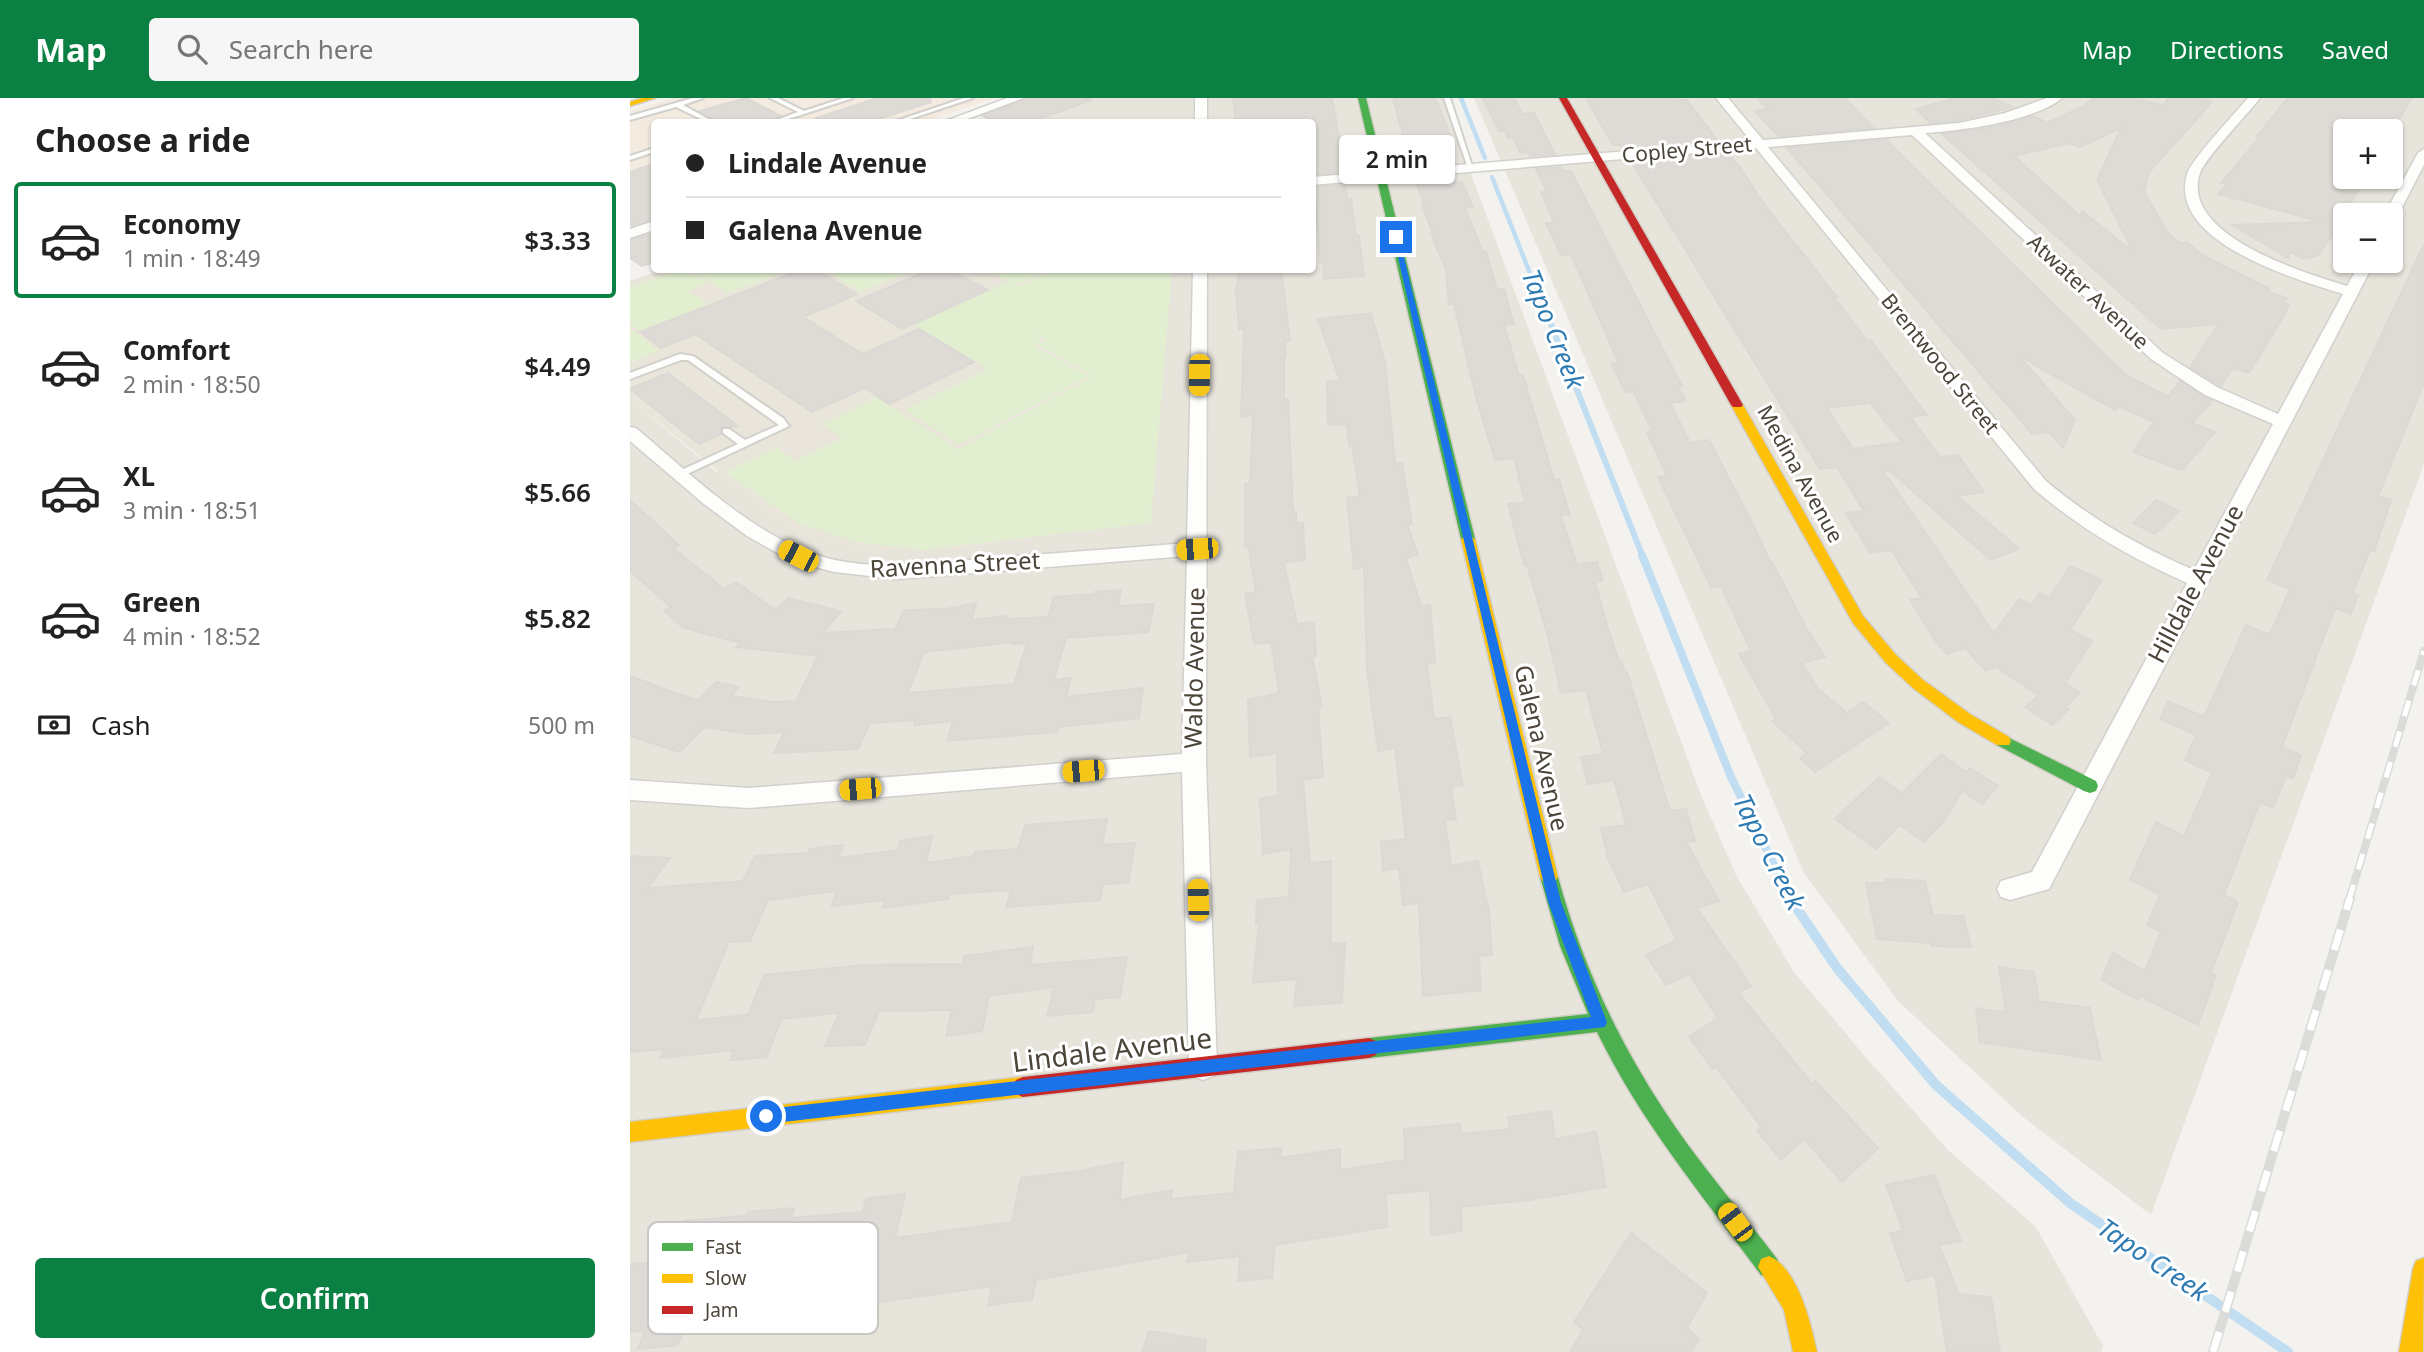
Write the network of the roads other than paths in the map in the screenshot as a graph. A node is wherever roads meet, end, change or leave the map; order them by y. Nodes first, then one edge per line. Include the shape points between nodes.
1 (650, 98) edge
2 (700, 98) edge
3 (773, 98) edge
4 (850, 98) edge
5 (970, 98) edge
6 (1018, 98) edge
7 (1200, 98) edge
8 (1363, 98) edge
9 (1447, 98) edge
10 (1563, 98) edge
11 (1722, 98) edge
12 (2056, 98) edge
13 (2254, 98) edge
14 (630, 104) edge
15 (678, 104) junction
16 (804, 113) junction
17 (630, 118) edge
18 (706, 119) edge
19 (784, 119) edge
20 (906, 119) edge
21 (958, 119) edge
22 (1201, 119) edge
23 (1915, 131) junction
24 (1759, 144) junction
25 (630, 145) edge
26 (651, 151) edge
27 (2424, 153) edge
28 (644, 154) junction
29 (630, 158) edge
30 (1597, 158) junction
31 (1471, 168) junction
32 (1381, 176) junction
33 (1316, 181) edge
34 (2397, 203) edge
35 (651, 226) edge
36 (630, 234) edge
37 (1200, 273) edge
38 (2361, 273) edge
39 (2351, 292) junction
40 (647, 370) junction
41 (630, 376) edge
42 (657, 377) dead end
43 (2282, 422) junction
44 (726, 431) dead end
45 (630, 432) edge
46 (744, 444) junction
47 (680, 474) junction
48 (1197, 549) junction
49 (2199, 580) junction
50 (1194, 762) junction
51 (2090, 786) junction
52 (630, 790) edge
53 (2010, 889) dead end
54 (1600, 1022) junction
55 (1203, 1066) junction
56 (630, 1132) edge
57 (2424, 1269) edge
58 (1805, 1352) edge
59 (2411, 1352) edge

1 - 14 street
2 - 15 lane
3 - 16 lane
4 - 16 lane
5 - 20 lane
6 - 21 street
7 - 22 street
8 - 32 street, Galena Avenue
9 - 31 lane
10 - 30 street, Medina Avenue
11 - 24 street, Brentwood Street
12 - 23 street, Copley Street via 1997,120
13 - 39 street via 2194,171 2188,195 2195,210 2227,240 2253,255
15 - 17 lane
15 - 18 lane
16 - 19 lane
23 - 24 street, Copley Street
23 - 43 street, Atwater Avenue via 2157,356 2211,391
24 - 30 street, Copley Street
24 - 49 street, Brentwood Street via 2040,485 2108,538
25 - 28 lane
26 - 28 lane
27 - 34 street
28 - 29 lane
30 - 31 street, Copley Street
30 - 51 street, Medina Avenue via 1858,619 1895,663 1943,705 1996,739
31 - 32 street, Copley Street
32 - 33 street, Copley Street
32 - 54 street, Galena Avenue via 1555,902
35 - 36 street
37 - 48 street, Waldo Avenue
38 - 39 street, Hilldale Avenue
39 - 43 street, Hilldale Avenue
40 - 41 lane
40 - 42 lane
40 - 46 lane via 680,357 690,358 784,426
43 - 49 street, Hilldale Avenue
44 - 46 lane
45 - 47 street, Ravenna Street
46 - 47 lane
47 - 48 street, Ravenna Street via 761,537 798,556 850,569 897,572
48 - 50 street, Waldo Avenue
49 - 51 street, Hilldale Avenue
50 - 52 street via 749,798
50 - 55 street, Waldo Avenue
51 - 53 street, Hilldale Avenue via 2040,881
54 - 55 street, Lindale Avenue
54 - 58 street, Galena Avenue via 1669,1136 1795,1306
55 - 56 street, Lindale Avenue
57 - 59 street

